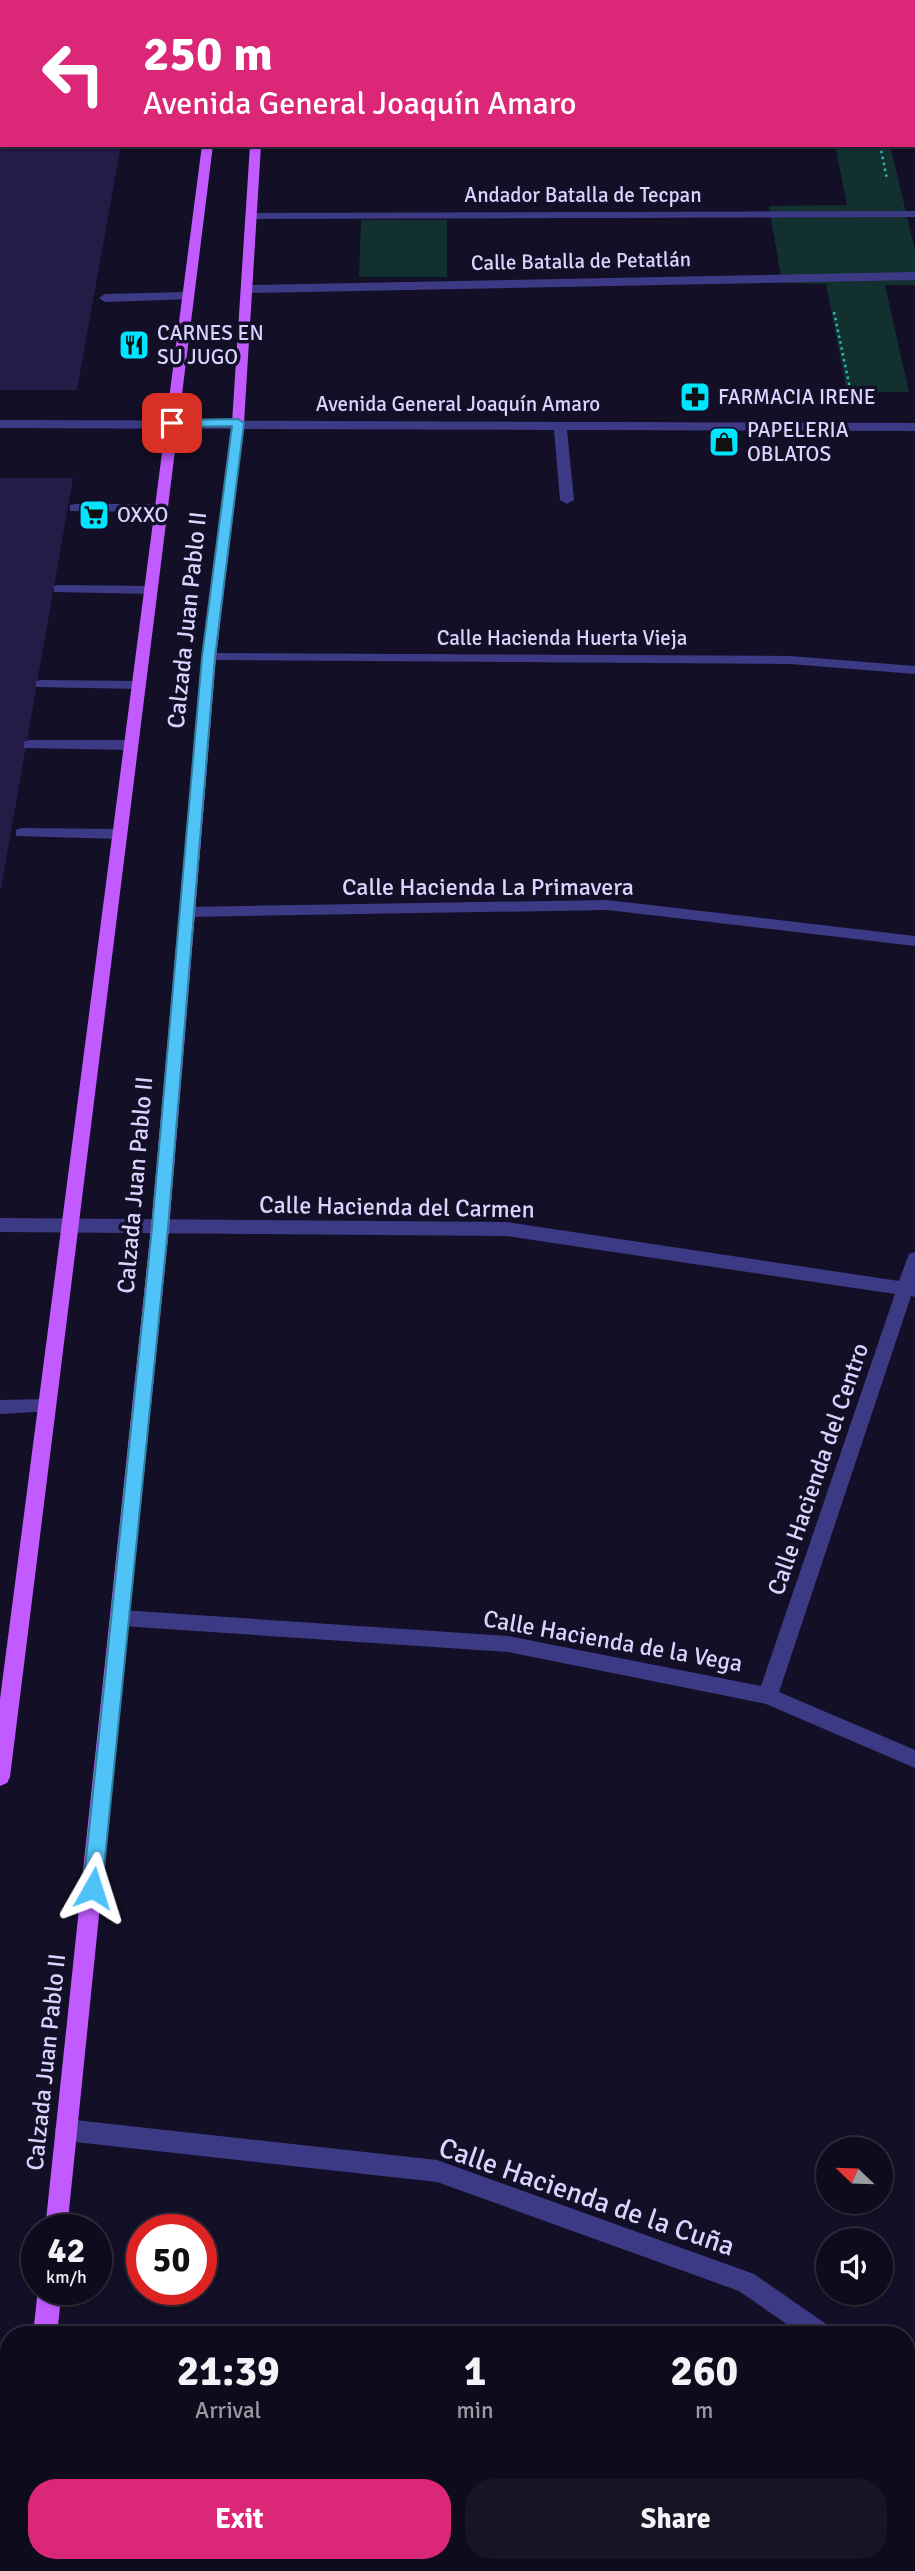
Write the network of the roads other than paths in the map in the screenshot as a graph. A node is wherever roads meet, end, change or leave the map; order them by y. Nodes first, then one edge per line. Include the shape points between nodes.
1 (208, 147) edge
2 (256, 147) edge
3 (915, 214) edge
4 (251, 216) junction
5 (915, 276) edge
6 (248, 289) junction
7 (188, 296) junction
8 (105, 298) dead end
9 (172, 423) junction
10 (238, 423) junction
11 (0, 424) edge
12 (560, 424) junction
13 (915, 427) edge
14 (567, 500) dead end
15 (75, 508) dead end
16 (161, 508) junction
17 (59, 589) dead end
18 (151, 590) junction
19 (209, 657) junction
20 (915, 670) edge
21 (41, 684) dead end
22 (138, 685) junction
23 (29, 745) dead end
24 (131, 745) junction
25 (21, 833) dead end
26 (119, 834) junction
27 (186, 912) junction
28 (915, 941) edge
29 (0, 1225) edge
30 (69, 1225) junction
31 (160, 1228) junction
32 (915, 1259) edge
33 (910, 1288) edge
34 (47, 1406) junction
35 (0, 1407) edge
36 (121, 1618) junction
37 (768, 1696) junction
38 (915, 1759) edge
39 (0, 1777) edge
40 (66, 2130) junction
41 (58, 2214) edge
42 (48, 2305) edge
43 (46, 2326) edge
44 (809, 2326) edge

1 - 7 main road, Calzada Juan Pablo II
2 - 4 main road, Calzada Juan Pablo II
3 - 4 street, Andador Batalla de Tecpan
4 - 6 main road, Calzada Juan Pablo II
5 - 6 street, Calle Batalla de Petatlán
6 - 10 main road, Calzada Juan Pablo II
7 - 8 street
7 - 9 main road, Calzada Juan Pablo II
9 - 10 street, Avenida General Joaquín Amaro
9 - 11 street, Avenida General Joaquín Amaro
9 - 16 main road, Calzada Juan Pablo II
10 - 12 street, Avenida General Joaquín Amaro
10 - 19 main road, Calzada Juan Pablo II
12 - 13 street, Avenida General Joaquín Amaro
12 - 14 street
15 - 16 street
16 - 18 main road, Calzada Juan Pablo II
17 - 18 street
18 - 22 main road, Calzada Juan Pablo II
19 - 20 street, Calle Hacienda Huerta Vieja via 790,660
19 - 27 main road, Calzada Juan Pablo II
21 - 22 street
22 - 24 main road, Calzada Juan Pablo II
23 - 24 street
24 - 26 main road, Calzada Juan Pablo II
25 - 26 street
26 - 30 main road, Calzada Juan Pablo II
27 - 28 street, Calle Hacienda La Primavera via 607,905
27 - 31 main road, Calzada Juan Pablo II
29 - 30 street, Calle Hacienda del Carmen
30 - 31 street, Calle Hacienda del Carmen
30 - 34 main road, Calzada Juan Pablo II
31 - 33 street, Calle Hacienda del Carmen via 506,1229
31 - 36 main road, Calzada Juan Pablo II
32 - 33 street, Calle Hacienda del Centro
33 - 37 street, Calle Hacienda del Centro
34 - 35 street
34 - 39 main road, Calzada Juan Pablo II
36 - 37 street, Calle Hacienda de la Vega via 508,1644
36 - 40 main road, Calzada Juan Pablo II
37 - 38 street, Calle Hacienda de la Vega
40 - 41 main road, Calzada Juan Pablo II
40 - 44 street, Calle Hacienda de la Cuña via 437,2171 746,2282
42 - 43 main road

